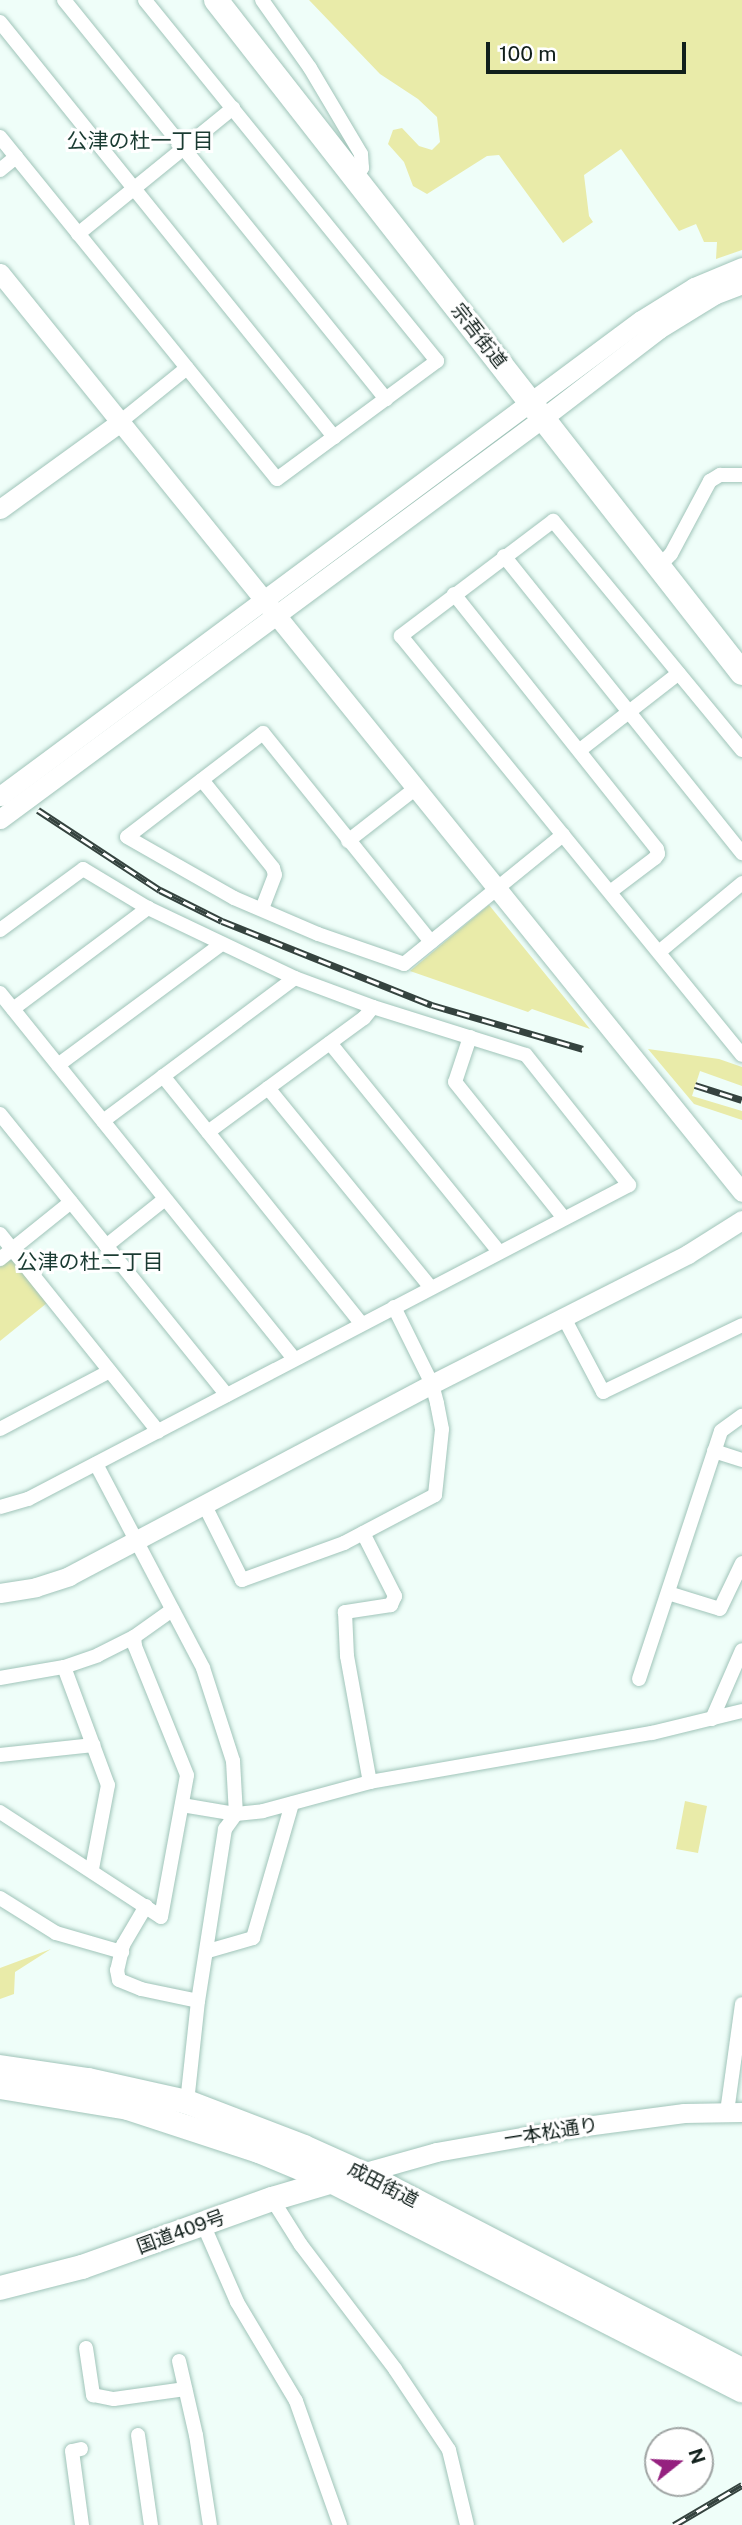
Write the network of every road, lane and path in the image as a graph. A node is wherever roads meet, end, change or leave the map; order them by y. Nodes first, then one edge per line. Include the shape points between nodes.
1 (64, 0) edge
2 (145, 0) edge
3 (216, 0) edge
4 (262, 0) edge
5 (0, 22) edge
6 (233, 108) junction
7 (0, 137) edge
8 (184, 148) junction
9 (16, 157) junction
10 (0, 170) edge
11 (355, 177) junction
12 (134, 188) junction
13 (78, 234) junction
14 (742, 267) edge
15 (0, 274) edge
16 (742, 284) edge
17 (187, 368) junction
18 (386, 399) junction
19 (537, 411) junction
20 (120, 422) junction
21 (334, 437) junction
22 (742, 475) edge
23 (0, 509) edge
24 (504, 556) junction
25 (658, 567) junction
26 (454, 594) junction
27 (262, 601) junction
28 (275, 617) junction
29 (679, 673) junction
30 (742, 673) edge
31 (630, 712) junction
32 (580, 750) junction
33 (742, 750) edge
34 (202, 780) junction
35 (416, 788) junction
36 (0, 796) edge
37 (0, 819) edge
38 (563, 835) junction
39 (348, 841) junction
40 (742, 853) edge
41 (740, 888) edge
42 (497, 889) junction
43 (611, 892) junction
44 (148, 908) junction
45 (262, 909) junction
46 (0, 930) edge
47 (431, 942) junction
48 (220, 945) junction
49 (659, 952) junction
50 (295, 978) junction
51 (0, 993) edge
52 (373, 1007) junction
53 (13, 1009) junction
54 (470, 1037) junction
55 (330, 1043) junction
56 (742, 1055) edge
57 (58, 1065) junction
58 (163, 1076) junction
59 (268, 1088) junction
60 (0, 1114) edge
61 (103, 1121) junction
62 (208, 1132) junction
63 (742, 1192) edge
64 (165, 1199) junction
65 (71, 1202) junction
66 (564, 1218) junction
67 (742, 1220) edge
68 (0, 1234) edge
69 (106, 1246) junction
70 (12, 1249) junction
71 (499, 1252) junction
72 (0, 1259) edge
73 (431, 1288) junction
74 (394, 1307) junction
75 (563, 1316) junction
76 (361, 1323) junction
77 (742, 1325) edge
78 (294, 1359) junction
79 (110, 1371) junction
80 (432, 1384) junction
81 (227, 1395) junction
82 (742, 1416) edge
83 (0, 1429) edge
84 (158, 1431) junction
85 (714, 1451) junction
86 (742, 1460) edge
87 (96, 1464) junction
88 (204, 1504) junction
89 (0, 1507) edge
90 (363, 1533) junction
91 (136, 1541) junction
92 (742, 1563) edge
93 (0, 1593) edge
94 (668, 1593) junction
95 (172, 1610) junction
96 (134, 1637) junction
97 (742, 1650) edge
98 (64, 1667) junction
99 (0, 1678) edge
100 (639, 1679) dead end
101 (742, 1711) edge
102 (712, 1719) junction
103 (93, 1745) junction
104 (0, 1755) edge
105 (370, 1782) junction
106 (292, 1804) junction
107 (183, 1805) junction
108 (0, 1812) edge
109 (236, 1814) junction
110 (92, 1869) junction
111 (0, 1898) edge
112 (146, 1906) junction
113 (208, 1951) junction
114 (122, 1952) junction
115 (198, 2000) junction
116 (742, 2004) edge
117 (0, 2067) edge
118 (0, 2087) edge
119 (187, 2102) junction
120 (734, 2112) edge
121 (362, 2173) junction
122 (331, 2181) junction
123 (272, 2199) junction
124 (203, 2224) junction
125 (0, 2288) edge
126 (86, 2348) dead end
127 (178, 2361) dead end
128 (742, 2370) edge
129 (185, 2389) junction
130 (742, 2390) edge
131 (138, 2435) dead end
132 (81, 2448) dead end
133 (82, 2525) edge
134 (151, 2525) edge
135 (210, 2525) edge
136 (340, 2525) edge
137 (467, 2525) edge

1 - 8 street
2 - 6 street
3 - 11 highway, 宗吾街道
4 - 11 street via 310,68 361,155 362,168
5 - 12 street
6 - 8 street
6 - 18 street via 437,361
7 - 9 street
8 - 12 street
8 - 18 street
9 - 10 street
9 - 13 street
11 - 19 highway, 宗吾街道
12 - 13 street
12 - 21 street
13 - 17 street
14 - 19 street via 671,299
15 - 20 street
16 - 19 street via 714,295 659,329
17 - 20 street
17 - 21 street via 277,479
18 - 21 street
19 - 25 highway, 宗吾街道
19 - 27 street
19 - 28 street
20 - 23 street
20 - 27 street
22 - 25 street via 720,475 710,481 671,554
24 - 26 street
24 - 29 street via 548,522 556,523
24 - 31 street
25 - 30 highway, 宗吾街道
26 - 32 street
26 - 38 street via 402,639
27 - 28 street
27 - 36 street
28 - 35 street
28 - 37 street
29 - 31 street
29 - 33 street
31 - 32 street
31 - 40 street
32 - 43 street via 658,853
34 - 39 street via 263,733
34 - 45 street via 273,868 275,875
34 - 45 street via 127,837
35 - 39 street
35 - 42 street
38 - 42 street
38 - 43 street
39 - 47 street
41 - 49 street
42 - 47 street
42 - 63 street
43 - 49 street
44 - 46 street via 83,869
44 - 48 street
44 - 53 street
45 - 47 street via 404,964
48 - 50 street
48 - 57 street
49 - 56 street
50 - 52 street
50 - 58 street
51 - 53 street
52 - 54 street
52 - 55 street
53 - 57 street
54 - 66 street via 455,1082
54 - 66 street via 526,1055 629,1185
55 - 59 street
55 - 71 street
57 - 61 street
58 - 61 street
58 - 62 street
59 - 62 street
59 - 73 street
60 - 65 street
61 - 64 street
62 - 76 street
64 - 69 street
64 - 78 street
65 - 69 street
65 - 70 street
66 - 71 street
67 - 75 street via 688,1254
68 - 70 street
69 - 81 street
70 - 72 street
70 - 79 street
71 - 73 street
73 - 74 street
74 - 76 street
74 - 80 street
75 - 77 street via 603,1392
75 - 80 street
76 - 78 street
78 - 81 street
79 - 83 street
79 - 84 street
80 - 88 street
80 - 90 street via 442,1429 435,1495
81 - 84 street
82 - 85 street via 721,1431
84 - 87 street
85 - 86 street
85 - 94 street
87 - 89 street via 28,1499
87 - 91 street
88 - 90 street via 242,1580
88 - 91 street
90 - 105 street via 395,1596 391,1605 345,1612 347,1656
91 - 93 street via 69,1576
91 - 95 street
92 - 94 street via 720,1609
94 - 100 street
95 - 96 street
95 - 109 street via 203,1668 224,1729 233,1761
96 - 98 street
96 - 107 street via 187,1776
97 - 102 street
98 - 99 street
98 - 103 street
101 - 102 street
102 - 105 street via 652,1734
103 - 104 street
103 - 110 street via 108,1785
105 - 106 street
106 - 109 street
106 - 113 street via 253,1938
107 - 109 street
107 - 112 street via 161,1917
108 - 110 street
109 - 113 street via 225,1829
110 - 112 street
111 - 114 street via 56,1933
112 - 114 street
113 - 115 street
114 - 115 street via 118,1980
115 - 119 street
116 - 120 street
117 - 119 highway, 成田街道
118 - 122 highway, 成田街道 via 128,2108 259,2151
119 - 121 highway, 成田街道
120 - 121 street, 一本松通り via 665,2115 553,2131 436,2152
121 - 122 highway, 国道409号
121 - 128 highway, 成田街道
122 - 123 highway, 国道409号
122 - 130 highway, 成田街道
123 - 124 highway, 国道409号
123 - 137 street via 449,2450
124 - 125 highway, 国道409号 via 82,2267
124 - 136 street via 237,2302 296,2401
126 - 129 street via 93,2395 114,2399
127 - 129 street
129 - 135 street
131 - 134 street
132 - 133 street via 72,2451

